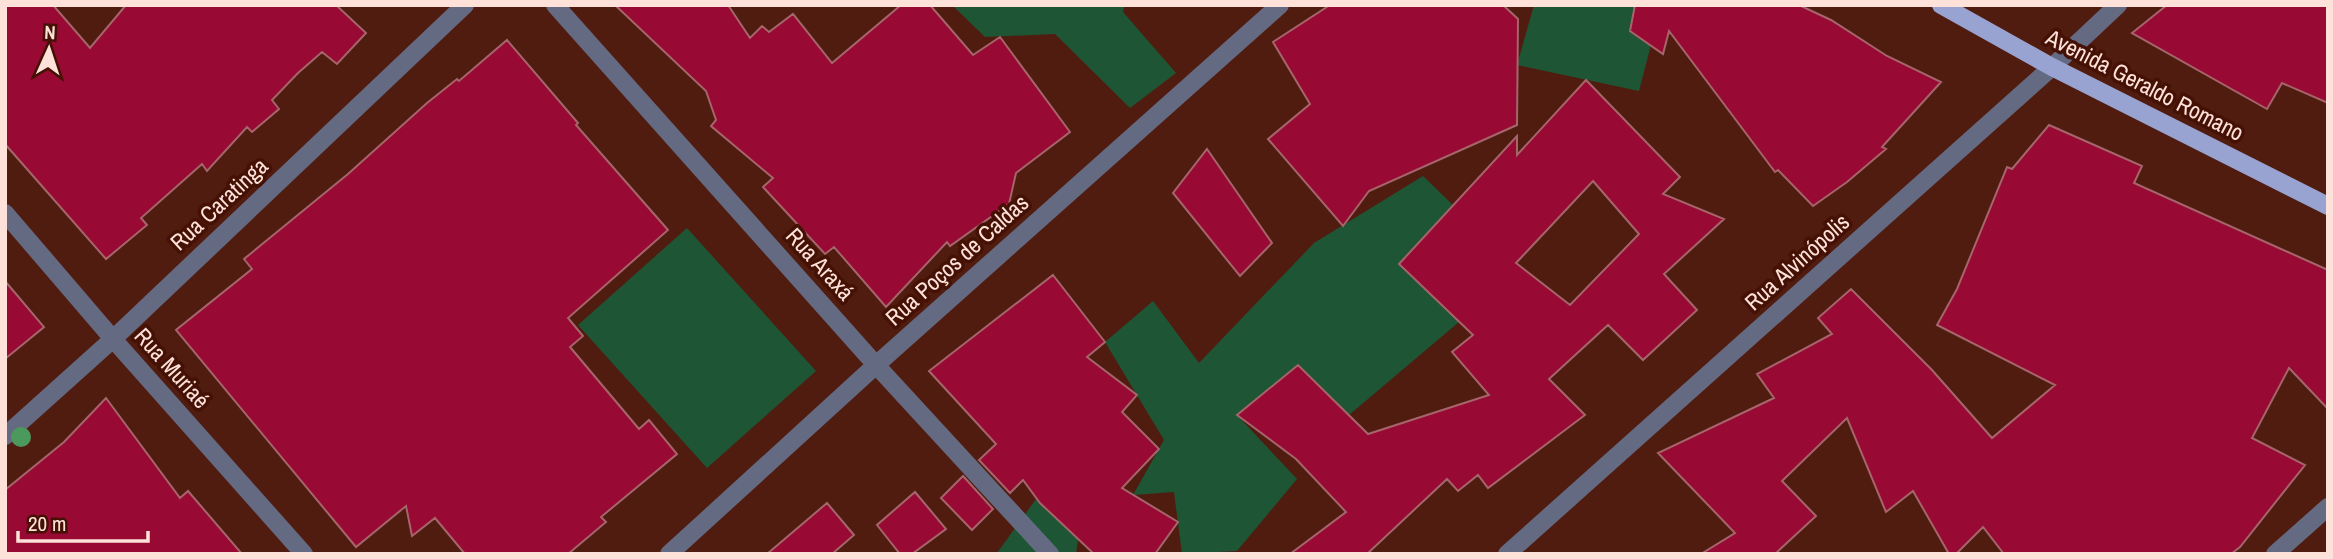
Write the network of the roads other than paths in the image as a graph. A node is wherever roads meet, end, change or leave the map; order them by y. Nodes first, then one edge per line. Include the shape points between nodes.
1 (465, 5) edge
2 (555, 5) edge
3 (1280, 5) edge
4 (1941, 5) edge
5 (2118, 5) edge
6 (2052, 67) junction
7 (2328, 206) edge
8 (5, 213) edge
9 (113, 339) junction
10 (876, 365) junction
11 (5, 436) edge
12 (2328, 506) edge
13 (304, 554) edge
14 (669, 554) edge
15 (1051, 554) edge
16 (1507, 554) edge
17 (2275, 554) edge

1 - 9 street, Rua Caratinga
2 - 10 street, Rua Araxá
3 - 10 street, Rua Poços de Caldas
4 - 6 main road, Avenida Geraldo Romano
5 - 6 street, Rua Alvinópolis
6 - 7 main road, Avenida Geraldo Romano
6 - 16 street, Rua Alvinópolis
8 - 9 street, Rua Muriaé
9 - 11 street, Rua Caratinga
9 - 13 street, Rua Muriaé
10 - 14 street, Rua Poços de Caldas
10 - 15 street, Rua Araxá
12 - 17 street

